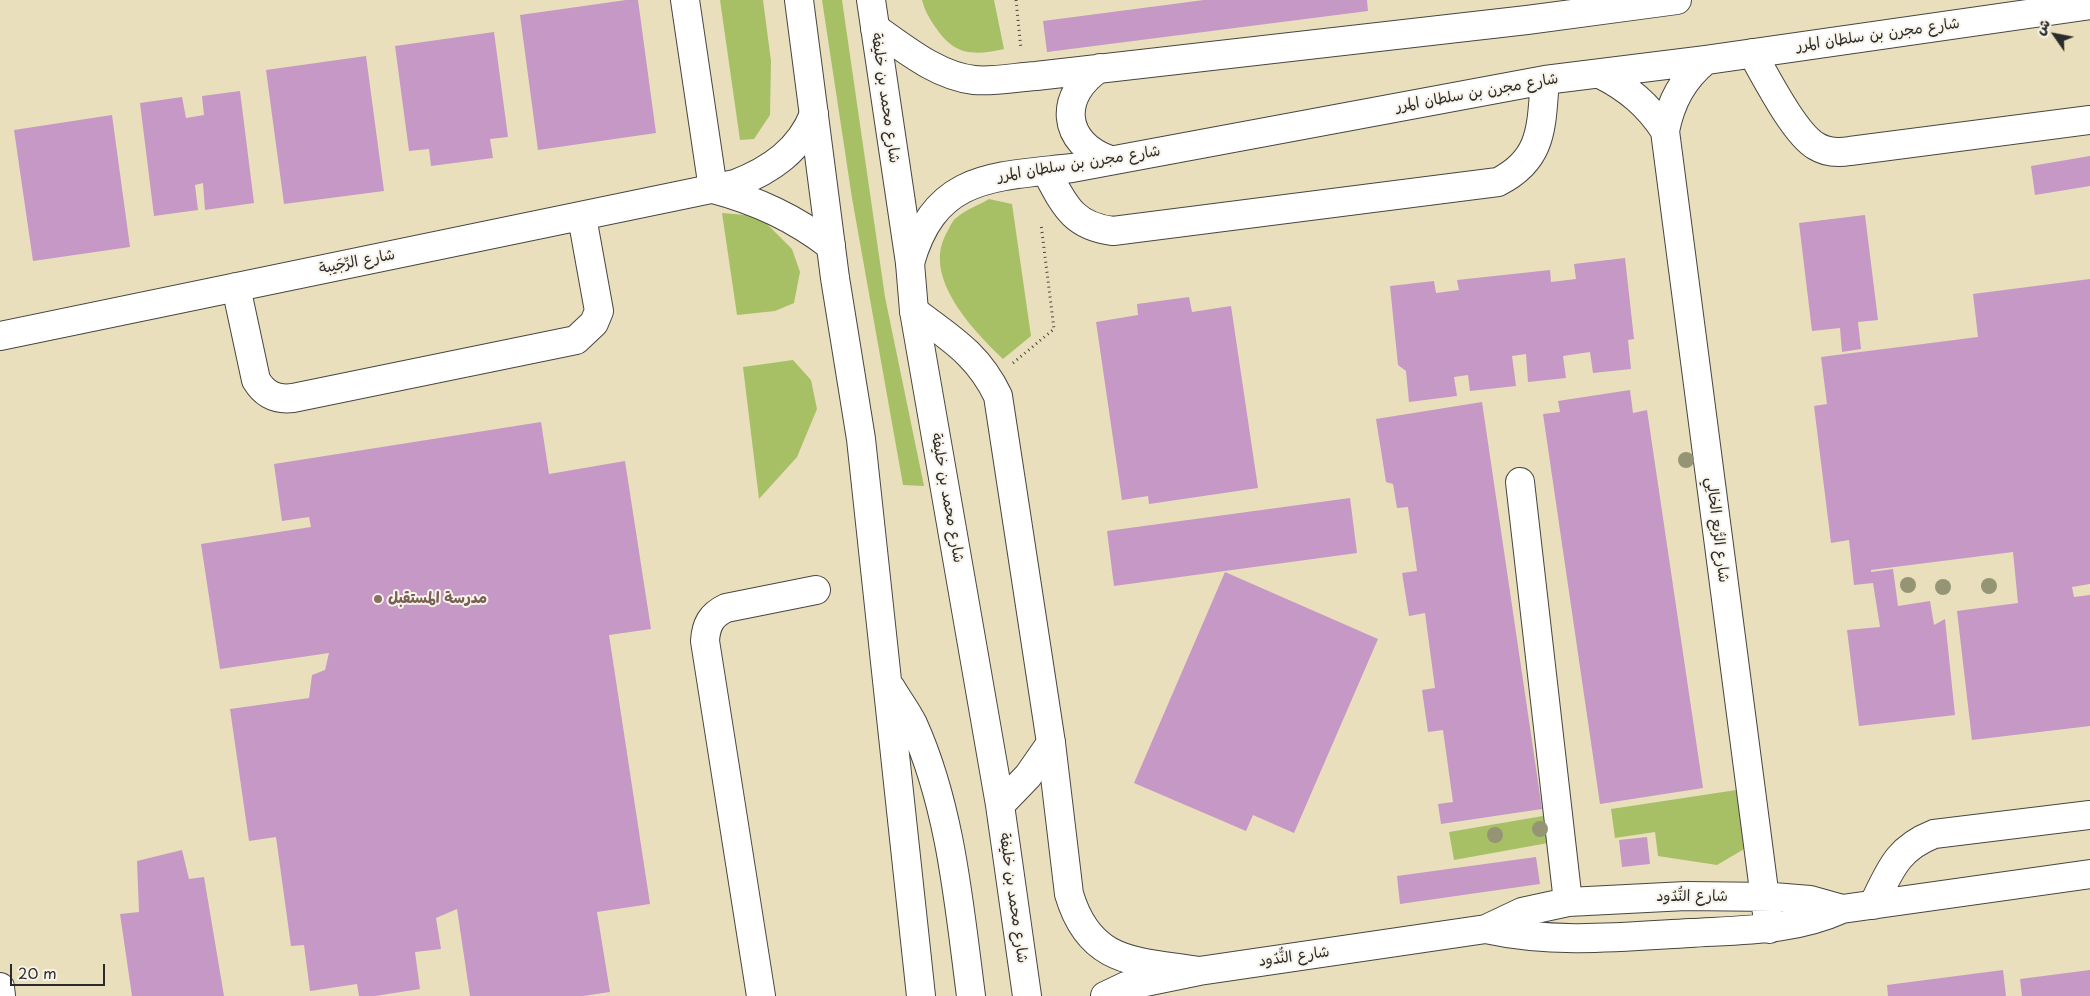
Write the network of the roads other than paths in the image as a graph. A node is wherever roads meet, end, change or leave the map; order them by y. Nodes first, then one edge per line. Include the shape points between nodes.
1 (685, 0) edge
2 (798, 0) edge
3 (871, 0) edge
4 (1563, 0) edge
5 (1677, 0) edge
6 (2090, 5) edge
7 (1527, 20) junction
8 (875, 28) junction
9 (1752, 53) junction
10 (1706, 60) junction
11 (1100, 68) junction
12 (1600, 74) junction
13 (1545, 80) junction
14 (814, 114) junction
15 (2090, 120) edge
16 (1665, 131) junction
17 (1110, 160) junction
18 (1046, 171) junction
19 (713, 189) junction
20 (582, 217) junction
21 (831, 246) junction
22 (910, 264) junction
23 (236, 287) junction
24 (914, 312) junction
25 (0, 336) edge
26 (1520, 482) dead end
27 (816, 590) dead end
28 (887, 683) junction
29 (1052, 743) junction
30 (1000, 805) junction
31 (2090, 815) edge
32 (2090, 874) edge
33 (1765, 897) junction
34 (1568, 902) junction
35 (1873, 905) junction
36 (1842, 909) junction
37 (1486, 929) junction
38 (1770, 929) junction
39 (1199, 971) junction
40 (0, 987) edge
41 (1, 996) edge
42 (762, 996) edge
43 (921, 996) edge
44 (971, 996) edge
45 (1027, 996) edge
46 (1105, 996) edge

1 - 19 street
2 - 14 street
3 - 8 street, شارع محمد بن خليفة
4 - 7 street
5 - 7 street
6 - 9 street, شارع مجرن بن سلطان المرر
7 - 11 street
8 - 11 street via 918,58 945,72 974,80
8 - 22 street, شارع محمد بن خليفة
9 - 10 street, شارع مجرن بن سلطان المرر
9 - 15 street via 1801,133 1817,147 1828,151 1850,152
10 - 12 street, شارع مجرن بن سلطان المرر
10 - 16 street, شارع الرُّبع الخالِي via 1694,70 1674,98
11 - 17 street via 1077,88 1071,117 1074,132 1083,144 1094,154
12 - 13 street, شارع مجرن بن سلطان المرر
12 - 16 street via 1637,97
13 - 17 street, شارع مجرن بن سلطان المرر
13 - 18 street via 1537,144 1521,168 1498,182 1113,231 1100,230 1068,212
14 - 19 street, شارع الرِّجَيبة via 807,131 776,164 756,176
14 - 21 street
16 - 33 street, شارع الرُّبع الخالِي
17 - 18 street, شارع مجرن بن سلطان المرر
18 - 22 street, شارع مجرن بن سلطان المرر via 997,177 972,184 949,197 930,215 917,238
19 - 20 street, شارع الرِّجَيبة
19 - 21 street, شارع الرِّجَيبة via 776,210 806,226
20 - 23 street, شارع الرِّجَيبة
20 - 23 street via 599,312 594,323 576,340 293,398 271,396 256,380
21 - 28 street via 861,439
22 - 24 street, شارع محمد بن خليفة
23 - 25 street, شارع الرِّجَيبة
24 - 29 street via 980,364 991,381 1002,411
24 - 30 street, شارع محمد بن خليفة
26 - 34 street
27 - 42 street via 726,608 716,612 706,630 705,641
28 - 43 street
28 - 44 street via 912,723 936,792 956,884
29 - 30 street via 1028,776
29 - 39 street via 1069,894 1076,917 1090,937 1109,952 1132,960
30 - 45 street, شارع محمد بن خليفة
31 - 35 street via 1934,834 1919,840 1895,861
32 - 35 street, شارع النُّدُود
33 - 34 street, شارع النُّدُود via 1686,896
33 - 36 street, شارع النُّدُود via 1810,900
33 - 38 street, شارع الرُّبع الخالِي
34 - 37 street, شارع النُّدُود via 1522,912
35 - 36 street, شارع النُّدُود
36 - 38 street, شارع النُّدُود via 1810,922
37 - 38 street, شارع النُّدُود via 1561,939
37 - 39 street, شارع النُّدُود
39 - 46 street, شارع النُّدُود via 1126,986
40 - 41 street

